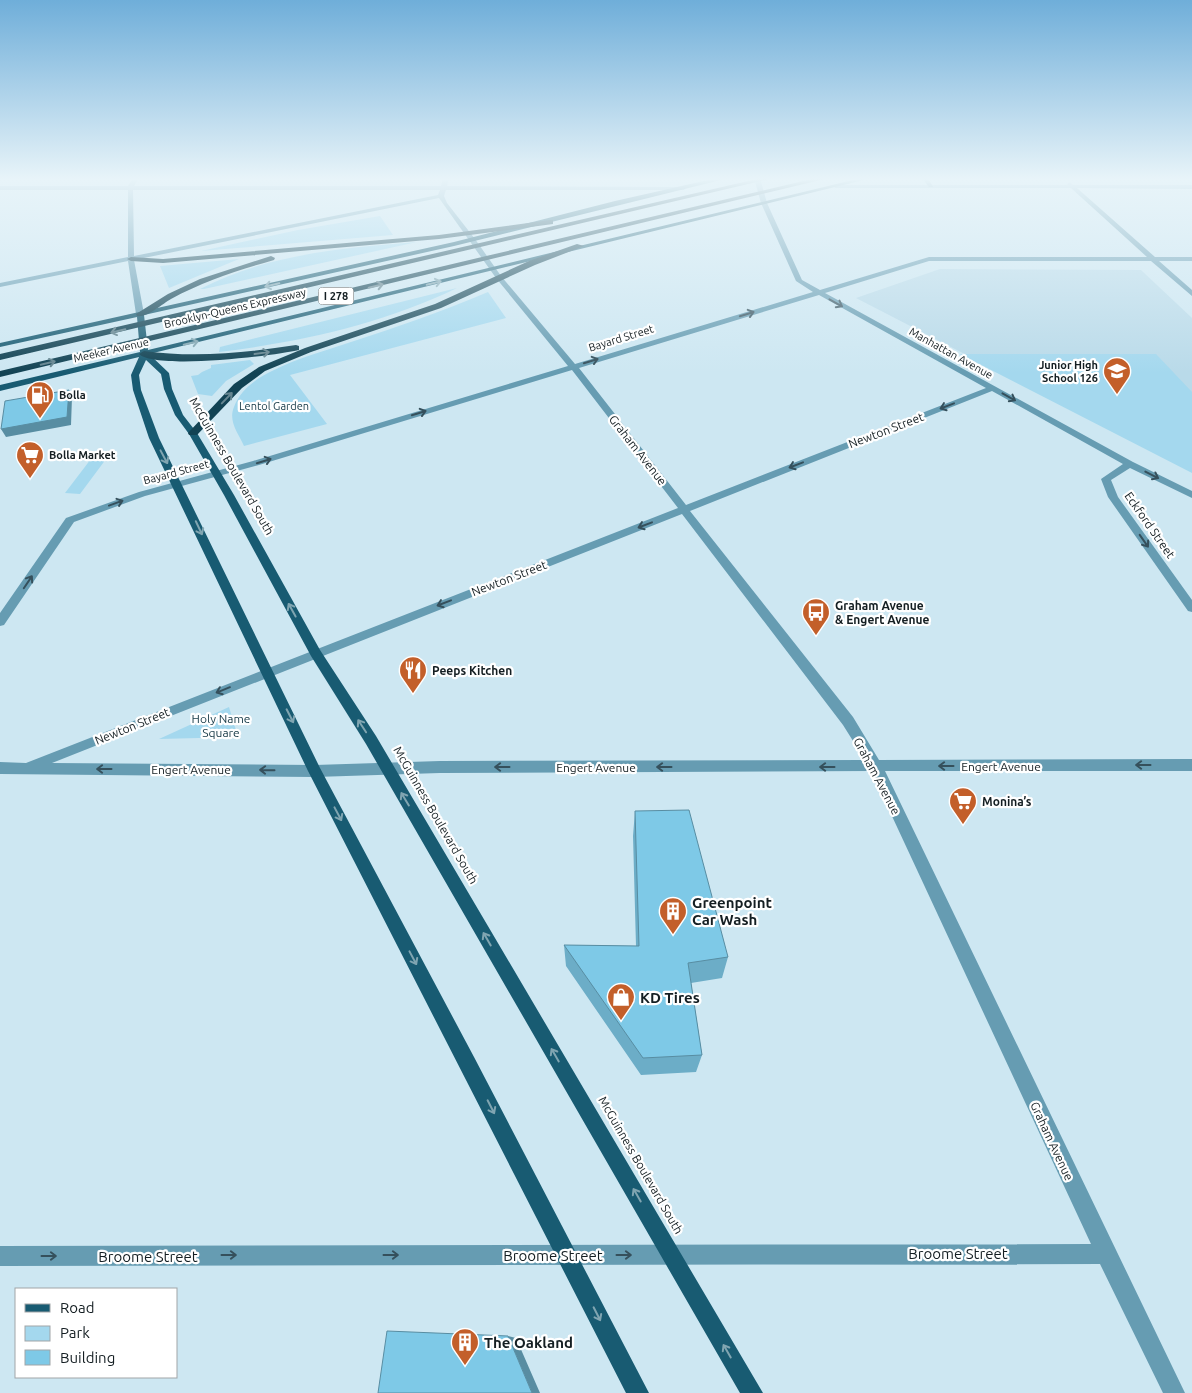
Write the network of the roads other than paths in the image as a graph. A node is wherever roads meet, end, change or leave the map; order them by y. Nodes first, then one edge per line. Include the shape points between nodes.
1 (131, 243) edge
2 (210, 243) edge
3 (362, 243) edge
4 (459, 243) edge
5 (475, 243) edge
6 (495, 243) edge
7 (553, 243) edge
8 (590, 243) edge
9 (599, 243) edge
10 (782, 243) edge
11 (1134, 243) edge
12 (331, 246) junction
13 (131, 259) junction
14 (1152, 259) junction
15 (1192, 259) edge
16 (492, 269) junction
17 (0, 285) edge
18 (817, 293) junction
19 (1192, 294) edge
20 (140, 314) junction
21 (344, 338) junction
22 (0, 345) edge
23 (144, 354) junction
24 (0, 357) edge
25 (573, 366) junction
26 (0, 374) edge
27 (0, 388) edge
28 (993, 388) junction
29 (193, 433) junction
30 (1130, 464) junction
31 (216, 474) junction
32 (178, 484) junction
33 (1192, 495) edge
34 (685, 509) junction
35 (1192, 608) edge
36 (0, 622) edge
37 (315, 653) junction
38 (268, 672) junction
39 (1192, 765) edge
40 (876, 766) junction
41 (0, 768) edge
42 (25, 768) junction
43 (386, 768) junction
44 (315, 771) junction
45 (1106, 1254) junction
46 (566, 1255) junction
47 (671, 1255) junction
48 (0, 1256) edge
49 (638, 1393) edge
50 (752, 1393) edge
51 (1174, 1393) edge

1 - 13 street
2 - 13 street
3 - 12 highway
4 -> 20 main road
5 - 16 street, Graham Avenue
6 -> 24 highway, Brooklyn-Queens Expressway / I 278
26 -> 7 highway, Brooklyn-Queens Expressway / I 278
8 - 21 highway via 546,258 415,315
9 - 16 main road, Meeker Avenue
10 - 18 street, Manhattan Avenue via 799,281
11 - 14 street
12 - 13 highway via 163,261
12 - 20 highway via 235,268 176,293
13 - 17 street
13 - 20 street
14 - 15 street, Bayard Street
14 - 18 street, Bayard Street via 929,259
14 - 19 street
23 -> 16 main road, Meeker Avenue
16 - 25 street, Graham Avenue
25 -> 18 street, Bayard Street
18 -> 28 street, Manhattan Avenue
20 - 22 main road
20 - 23 main road
23 -> 21 highway via 184,358 235,356
29 -> 21 highway via 253,374
23 - 27 main road, Meeker Avenue
23 - 29 main road, McGuinness Boulevard South via 165,373 179,415
23 -> 32 main road via 135,375 137,390 154,438
31 -> 25 street, Bayard Street
25 - 34 street, Graham Avenue
28 -> 30 street, Manhattan Avenue
28 -> 34 street, Newton Street
29 - 31 main road, McGuinness Boulevard South
30 -> 33 street, Manhattan Avenue
30 -> 35 street, Eckford Street via 1106,479 1113,497
31 - 32 street, Bayard Street
37 -> 31 main road, McGuinness Boulevard South
36 -> 32 street, Bayard Street via 70,520
32 -> 38 main road
34 -> 37 street, Newton Street
34 - 40 street, Graham Avenue via 848,721
37 - 38 street, Newton Street
43 -> 37 main road, McGuinness Boulevard South
38 -> 42 street, Newton Street
38 -> 44 main road
39 -> 40 street, Engert Avenue
40 -> 43 street, Engert Avenue
40 - 45 street, Graham Avenue
41 - 42 street, Engert Avenue
44 -> 42 street, Engert Avenue
43 - 44 street, Engert Avenue
47 -> 43 main road, McGuinness Boulevard South
44 -> 46 main road
45 - 47 street, Broome Street
45 - 51 street, Graham Avenue
46 -> 47 street, Broome Street
48 -> 46 street, Broome Street
46 -> 49 main road
50 -> 47 main road, McGuinness Boulevard South

